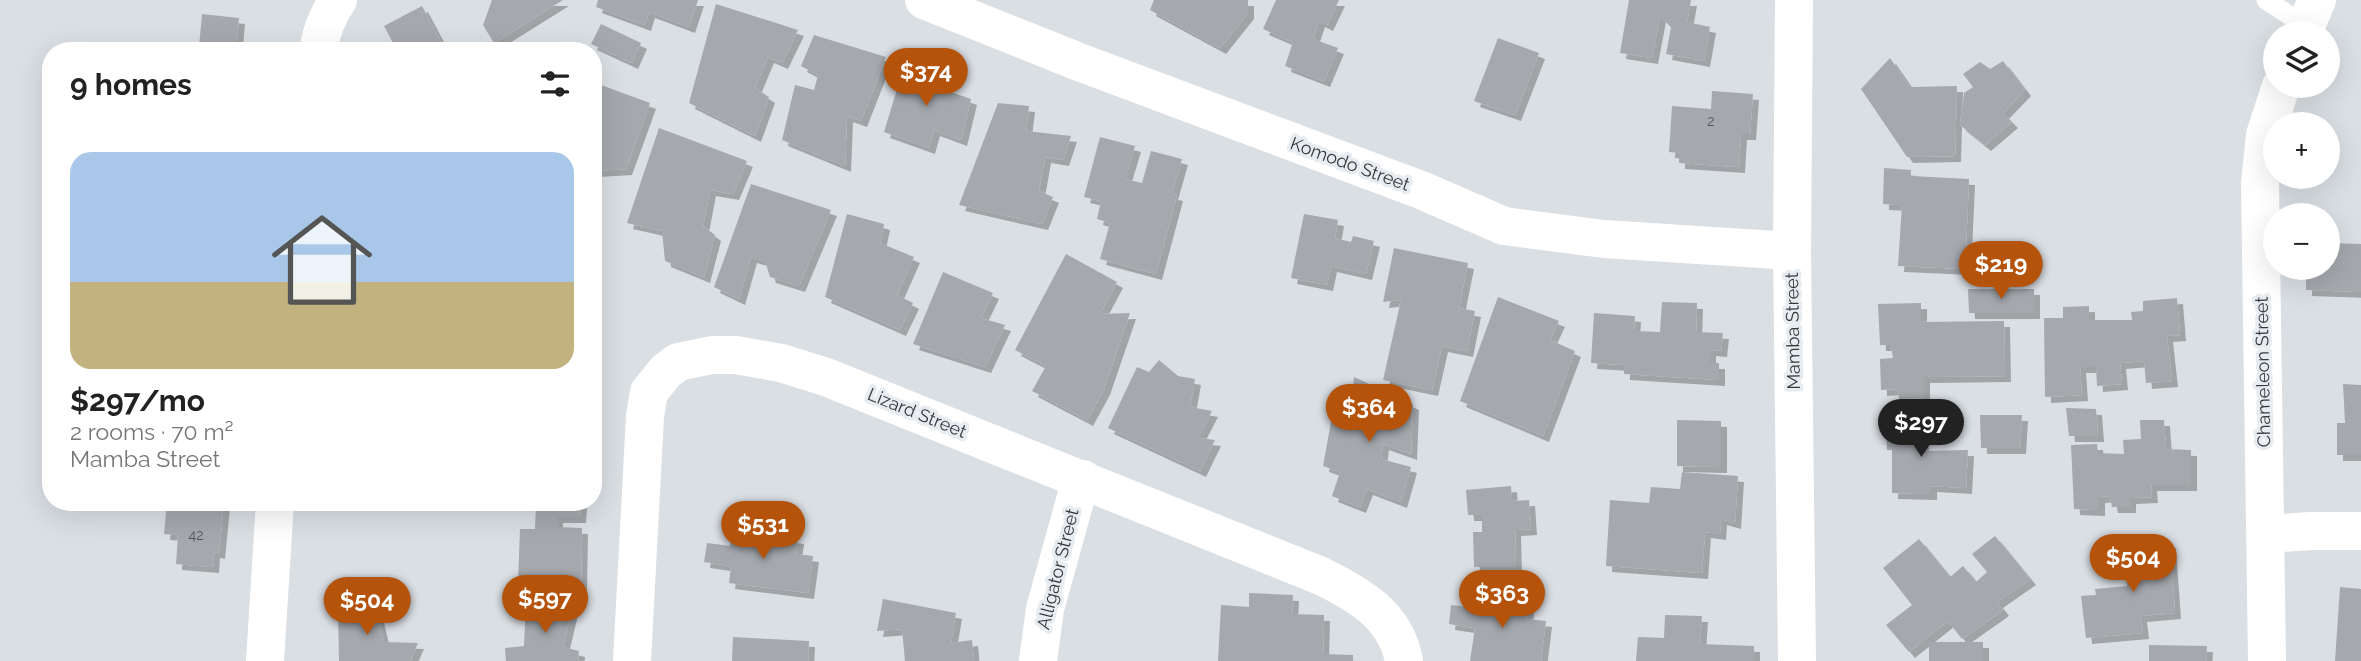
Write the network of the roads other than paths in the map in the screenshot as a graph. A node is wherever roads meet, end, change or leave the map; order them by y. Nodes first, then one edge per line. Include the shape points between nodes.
1 (338, 0) edge
2 (924, 0) edge
3 (1794, 0) edge
4 (2266, 0) edge
5 (2308, 20) edge
6 (320, 42) edge
7 (2277, 98) edge
8 (1792, 251) junction
9 (1083, 479) junction
10 (274, 511) edge
11 (2361, 531) edge
12 (2266, 534) junction
13 (265, 661) edge
14 (632, 661) edge
15 (1038, 661) edge
16 (1405, 661) edge
17 (1797, 661) edge
18 (2267, 661) edge

1 - 6 street
2 - 8 street, Komodo Street via 1504,226 1604,239
3 - 8 street, Mamba Street
4 - 5 lane
7 - 12 street, Chameleon Street via 2265,135 2260,183
8 - 17 street, Mamba Street
9 - 14 street, Lizard Street via 781,363 736,355 678,362 649,392 645,416
9 - 15 street, Alligator Street via 1045,609
9 - 16 street, Lizard Street via 1352,591 1395,630
10 - 13 street
11 - 12 street
12 - 18 street, Chameleon Street

